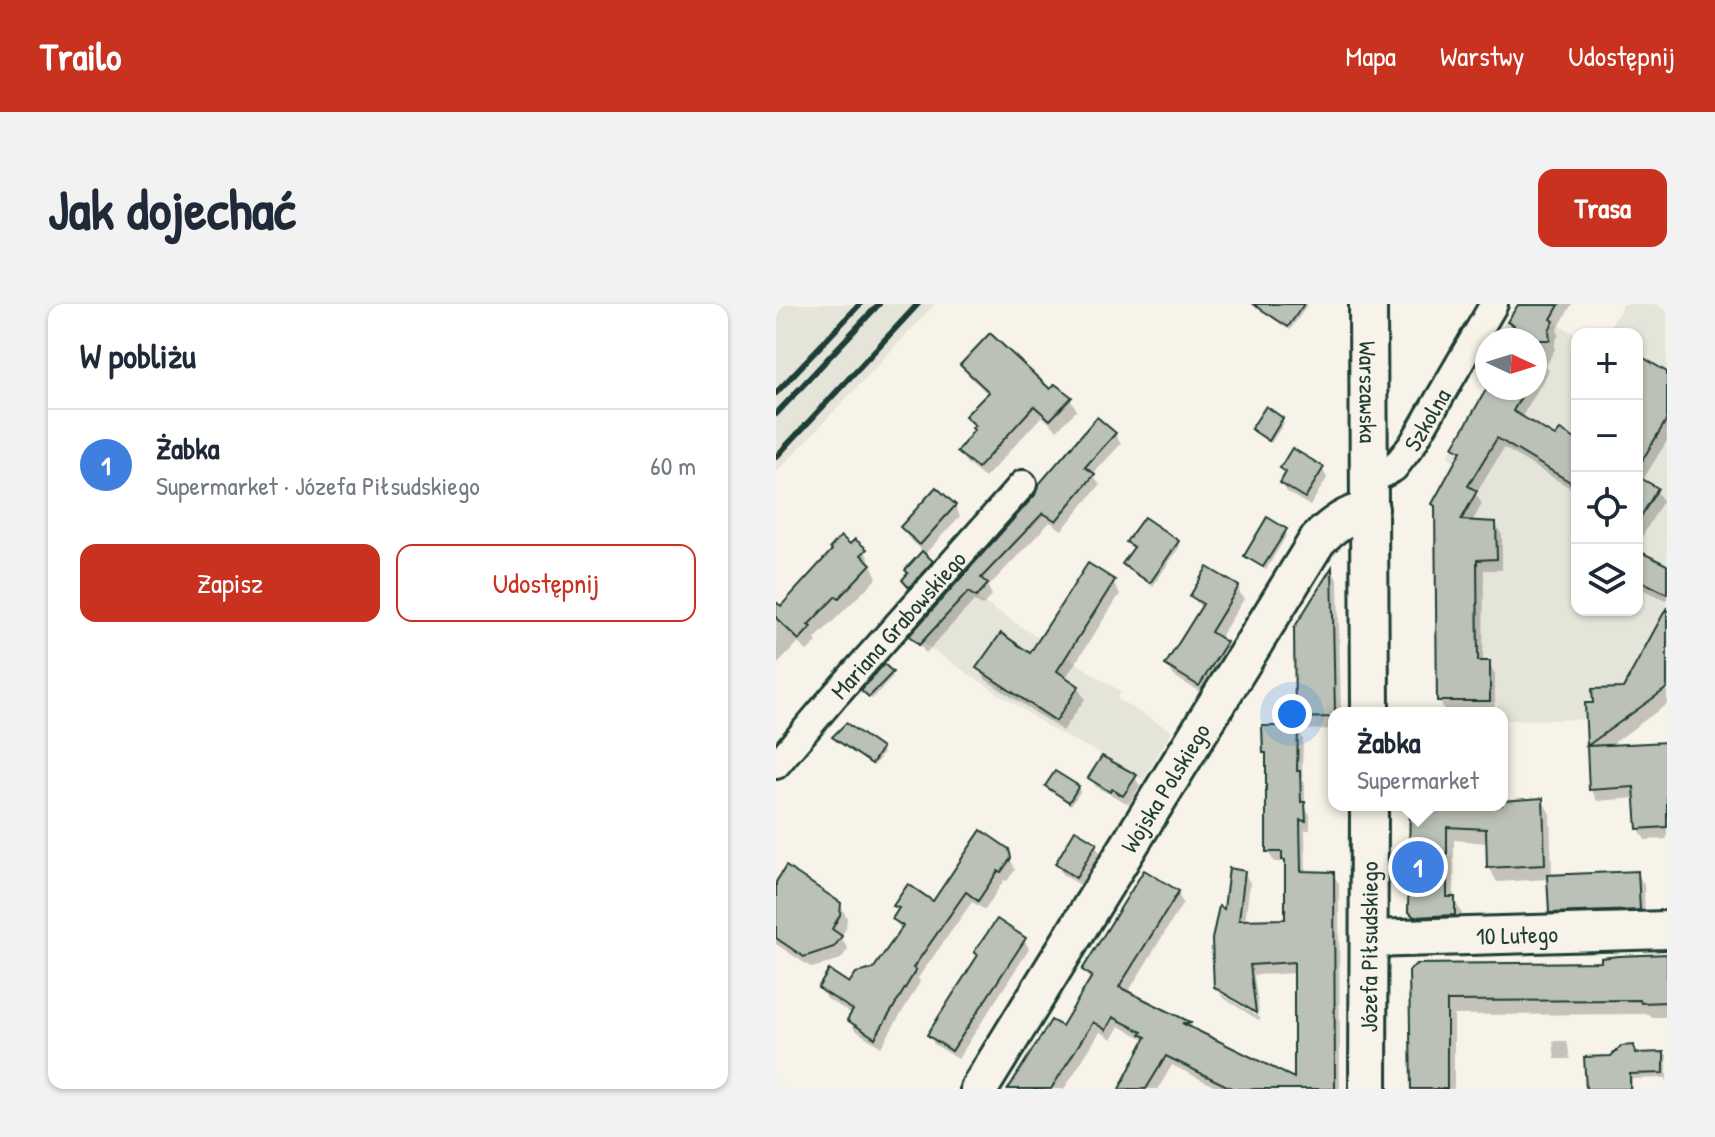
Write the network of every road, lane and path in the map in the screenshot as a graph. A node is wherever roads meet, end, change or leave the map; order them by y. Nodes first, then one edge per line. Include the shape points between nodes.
1 (1368, 304) edge
2 (1494, 304) edge
3 (1023, 484) dead end
4 (1370, 495) junction
5 (1370, 707) edge
6 (776, 765) edge
7 (1369, 811) edge
8 (1667, 930) edge
9 (1369, 939) junction
10 (979, 1089) edge
11 (1368, 1089) edge

1 - 4 street, Warszawska
2 - 4 street, Szkolna via 1412,445
3 - 6 street, Mariana Grabowskiego
4 - 5 street
4 - 10 street, Wojska Polskiego via 1317,541
7 - 9 street, Józefa Piłsudskiego
8 - 9 street, 10 Lutego
9 - 11 street, Józefa Piłsudskiego

